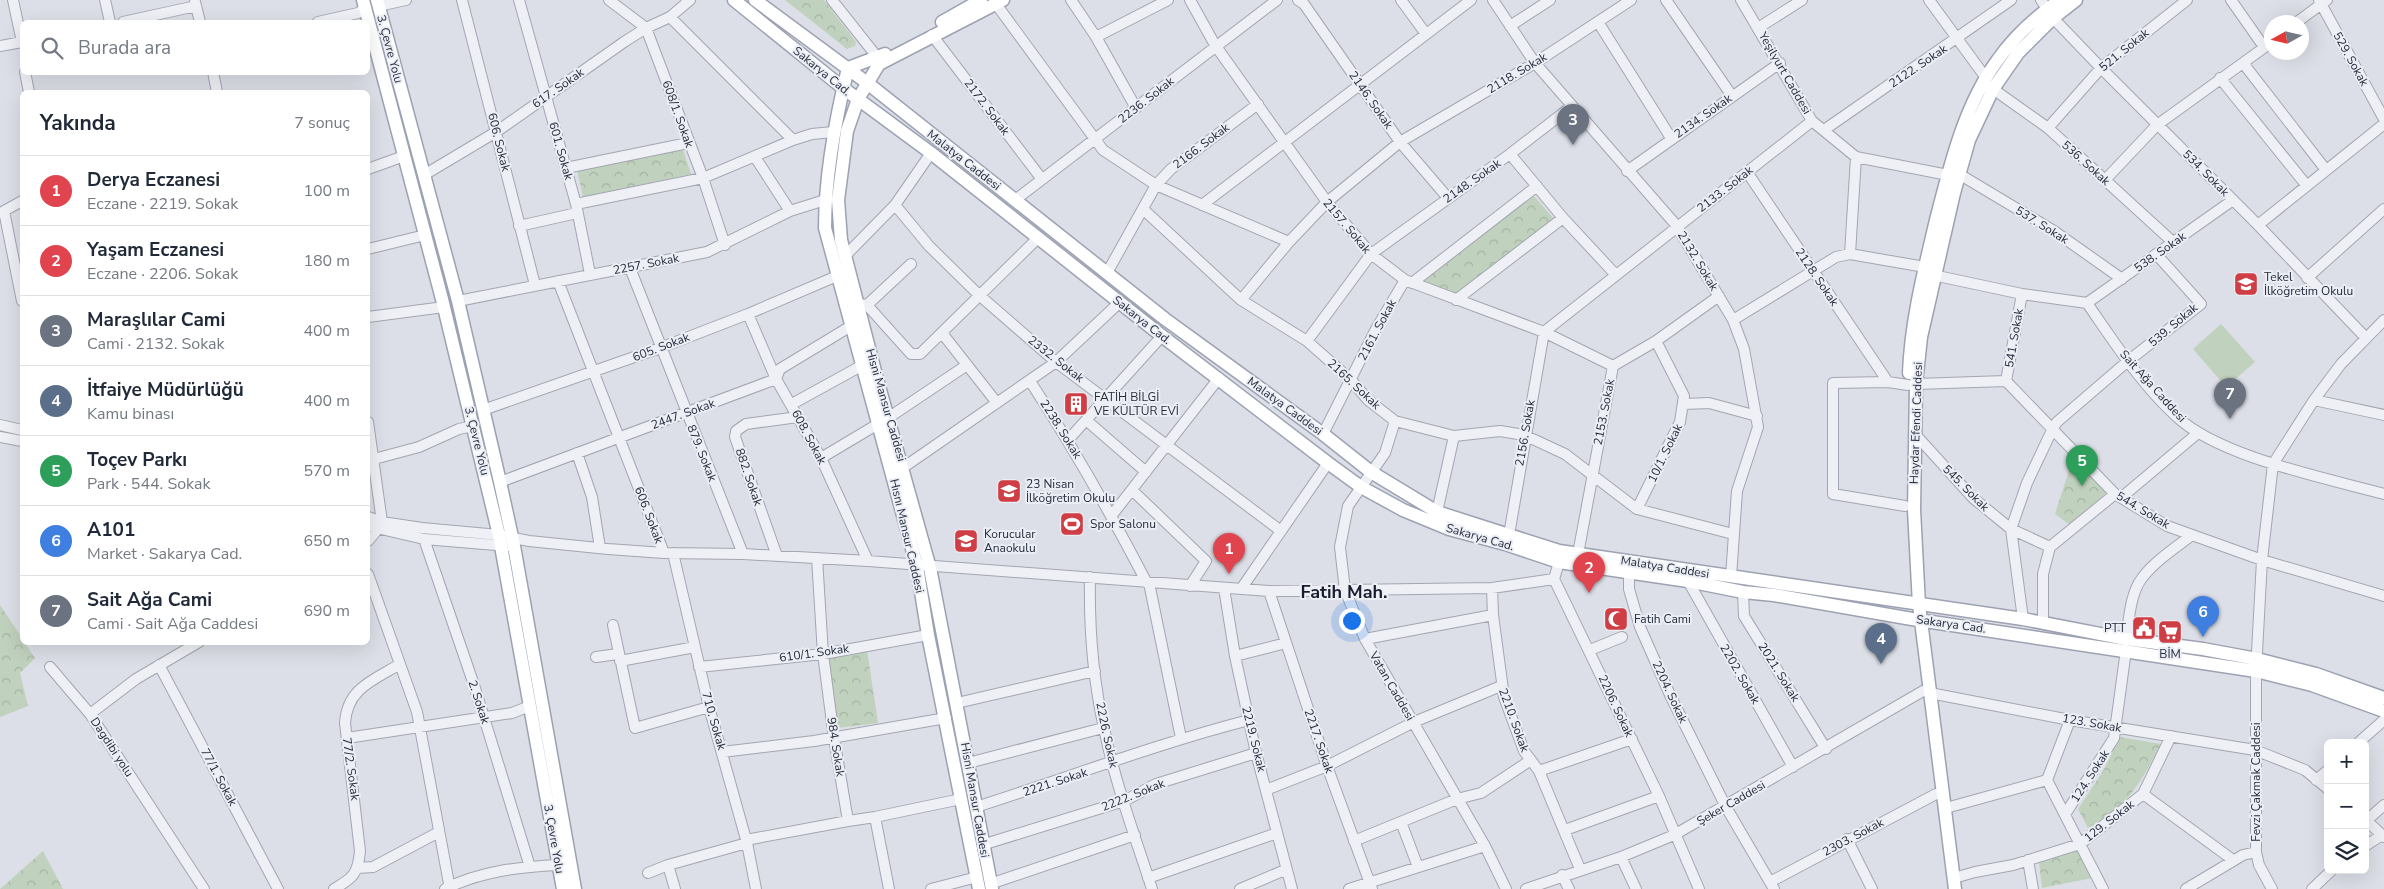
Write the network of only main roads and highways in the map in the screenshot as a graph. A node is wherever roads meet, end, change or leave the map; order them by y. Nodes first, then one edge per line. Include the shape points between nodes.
1 (734, 0) edge
2 (755, 0) edge
3 (981, 0) edge
4 (2060, 0) edge
5 (2076, 0) edge
6 (1000, 2) edge
7 (378, 3) edge
8 (364, 4) edge
9 (2047, 9) edge
10 (368, 20) edge
11 (370, 27) edge
12 (848, 68) junction
13 (866, 82) junction
14 (843, 88) junction
15 (858, 99) junction
16 (1912, 384) junction
17 (883, 421) junction
18 (507, 541) junction
19 (1914, 604) junction
20 (1916, 619) junction
21 (2126, 644) junction
22 (2257, 665) junction
23 (1926, 692) junction
24 (2383, 695) edge
25 (2384, 711) edge
26 (1955, 884) edge
27 (985, 885) edge
28 (563, 889) edge
29 (575, 889) edge
30 (1946, 889) edge

1 - 14 main road, Sakarya Cad.
2 - 12 main road, Malatya Caddesi
3 - 12 main road via 878,58
4 - 9 main road, Haydar Efendi Caddesi
5 - 9 main road, Haydar Efendi Caddesi
6 - 13 main road, Hisni Mansur Caddesi via 879,64
7 - 18 main road, 3. Çevre Yolu via 458,301 500,482
8 - 10 main road, 3. Çevre Yolu
9 - 16 main road, Haydar Efendi Caddesi via 1997,60 1989,84 1964,128 1911,336
11 - 18 main road, 3. Çevre Yolu via 473,426
12 - 13 main road, Malatya Caddesi
12 - 14 main road, Hısnı Mansur Caddesi
13 - 15 main road, Hisni Mansur Caddesi
13 - 19 main road, Malatya Caddesi via 1165,319 1371,472 1437,512 1559,551
14 - 15 main road, Sakarya Cad.
14 - 17 main road, Hısnı Mansur Caddesi via 825,200 825,228 861,366
15 - 17 main road, Hisni Mansur Caddesi via 847,131 838,220 863,305
15 - 20 main road, Sakarya Cad. via 1328,463 1361,487 1403,510 1449,529 1559,562
16 - 19 main road, Haydar Efendi Caddesi via 1915,434
16 - 19 main road, Haydar Efendi Caddesi via 1906,506
17 - 27 main road, Hısnı Mansur Caddesi via 917,567 962,799
17 - 27 main road, Hisni Mansur Caddesi via 904,467 930,568 976,807
18 - 28 main road, 3. Çevre Yolu via 530,706
18 - 29 main road, 3. Çevre Yolu
19 - 20 main road, Haydar Efendi Caddesi
19 - 21 main road, Sakarya Cad. via 2043,622
20 - 21 main road, Sakarya Cad.
20 - 23 main road, Haydar Efendi Caddesi
21 - 22 main road, Sakarya Cad.
22 - 24 main road, Sakarya Cad. via 2316,674
22 - 25 main road, Sakarya Cad.
23 - 26 main road, Haydar Efendi Caddesi
23 - 30 main road, Haydar Efendi Caddesi

